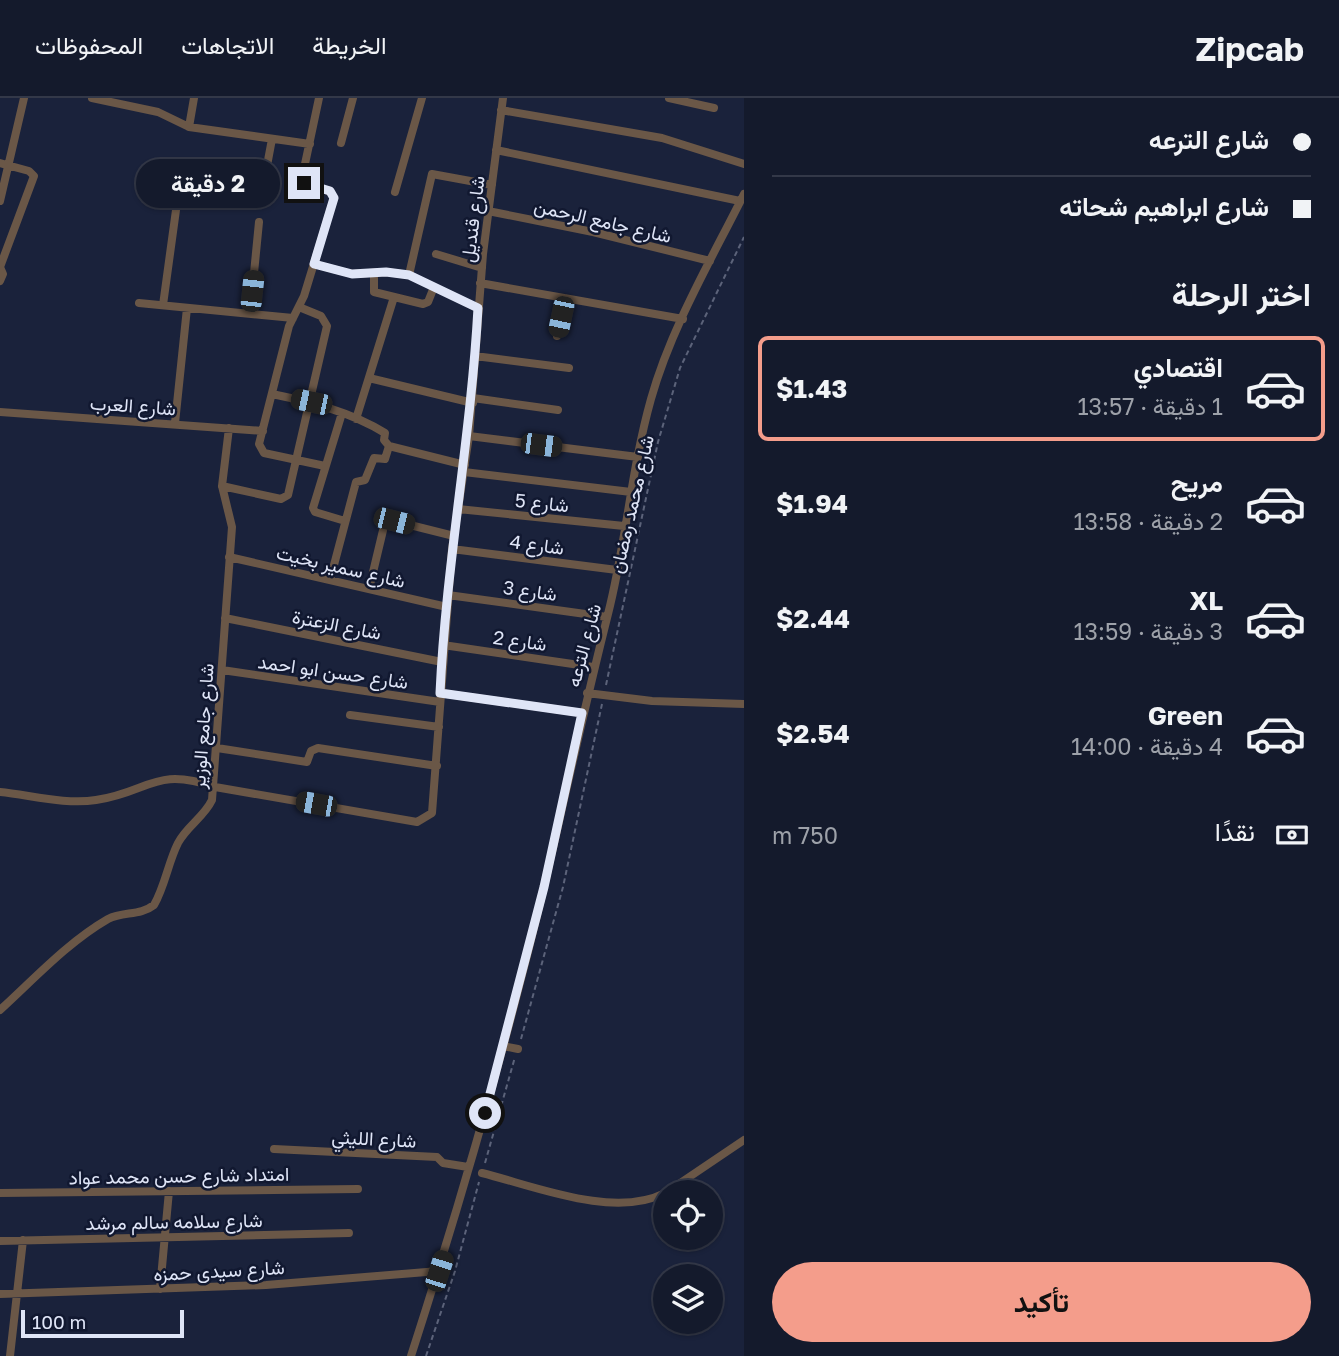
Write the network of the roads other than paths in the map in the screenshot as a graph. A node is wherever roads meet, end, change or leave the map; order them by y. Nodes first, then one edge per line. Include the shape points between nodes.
1 (24, 98) edge
2 (92, 98) edge
3 (139, 98) edge
4 (194, 98) edge
5 (319, 98) edge
6 (353, 98) edge
7 (422, 98) edge
8 (503, 98) edge
9 (669, 98) edge
10 (136, 108) junction
11 (714, 108) dead end
12 (501, 110) junction
13 (189, 127) junction
14 (272, 139) junction
15 (341, 143) dead end
16 (310, 144) junction
17 (496, 150) junction
18 (0, 163) edge
19 (744, 164) edge
20 (10, 165) junction
21 (266, 171) dead end
22 (492, 185) junction
23 (395, 192) dead end
24 (742, 198) edge
25 (0, 201) edge
26 (176, 210) dead end
27 (488, 211) junction
28 (259, 222) dead end
29 (436, 254) dead end
30 (710, 261) junction
31 (314, 264) junction
32 (482, 268) junction
33 (374, 273) junction
34 (409, 275) junction
35 (0, 281) edge
36 (480, 283) junction
37 (434, 287) junction
38 (394, 297) junction
39 (564, 298) junction
40 (139, 303) dead end
41 (163, 305) junction
42 (299, 307) junction
43 (187, 308) junction
44 (478, 308) junction
45 (250, 314) junction
46 (293, 318) junction
47 (683, 319) junction
48 (557, 336) dead end
49 (475, 356) junction
50 (569, 368) dead end
51 (369, 378) junction
52 (272, 394) junction
53 (473, 400) junction
54 (311, 402) junction
55 (558, 410) dead end
56 (0, 412) edge
57 (342, 413) junction
58 (356, 419) junction
59 (175, 423) junction
60 (229, 428) junction
61 (263, 431) junction
62 (469, 436) junction
63 (389, 446) junction
64 (638, 457) junction
65 (296, 460) junction
66 (325, 466) junction
67 (465, 469) junction
68 (222, 486) junction
69 (631, 492) junction
70 (457, 509) junction
71 (345, 520) junction
72 (624, 526) junction
73 (454, 536) junction
74 (452, 549) junction
75 (229, 557) junction
76 (617, 570) junction
77 (330, 580) junction
78 (369, 589) junction
79 (448, 595) junction
80 (447, 607) junction
81 (607, 617) junction
82 (225, 618) junction
83 (443, 645) junction
84 (442, 662) junction
85 (593, 667) junction
86 (222, 670) junction
87 (587, 693) junction
88 (440, 697) junction
89 (744, 704) edge
90 (582, 713) junction
91 (350, 715) dead end
92 (439, 727) junction
93 (217, 748) junction
94 (436, 766) junction
95 (215, 787) junction
96 (0, 792) edge
97 (0, 1010) edge
98 (503, 1046) junction
99 (518, 1049) road end
100 (744, 1140) edge
101 (274, 1149) dead end
102 (468, 1167) junction
103 (482, 1173) road end
104 (684, 1180) edge
105 (358, 1189) dead end
106 (169, 1191) junction
107 (0, 1193) edge
108 (653, 1196) edge
109 (349, 1233) dead end
110 (165, 1237) junction
111 (23, 1240) junction
112 (0, 1241) edge
113 (439, 1271) junction
114 (160, 1289) junction
115 (17, 1293) junction
116 (0, 1294) edge
117 (10, 1356) edge
118 (411, 1356) edge

1 - 20 street
2 - 10 street
3 - 10 street
4 - 13 street
5 - 16 street
6 - 15 street
7 - 23 street
8 - 12 street, شارع قنديل
9 - 11 street
10 - 13 street via 158,112
12 - 17 street, شارع قنديل
12 - 19 street via 662,138
13 - 14 street
14 - 16 street
14 - 21 street
16 - 31 street via 302,178 308,186 330,191 334,198
17 - 22 street, شارع قنديل
17 - 24 street
18 - 20 street
20 - 25 street
20 - 35 street via 34,176 0,267
22 - 27 street, شارع قنديل
22 - 34 street via 432,174
24 - 30 street, شارع الترعه
26 - 41 street
27 - 30 street, شارع جامع الرحمن
27 - 32 street, شارع قنديل
28 - 45 street
29 - 32 street
30 - 47 street, شارع الترعه
31 - 33 street via 352,274
31 - 42 street
32 - 36 street, شارع قنديل
33 - 34 street
33 - 38 street via 374,292
34 - 37 street
36 - 39 street
36 - 44 street, شارع قنديل
37 - 38 street via 427,303
37 - 44 street
38 - 51 street
39 - 47 street
39 - 48 street
40 - 41 street
41 - 43 street
42 - 46 street
42 - 54 street via 321,316 327,326
43 - 45 street
43 - 59 street
44 - 49 street, شارع قنديل
45 - 46 street
46 - 52 street
47 - 64 street, شارع الترعه via 652,397
49 - 50 street
49 - 53 street, شارع قنديل
51 - 53 street
51 - 58 street
52 - 54 street
52 - 61 street
53 - 55 street
53 - 62 street, شارع قنديل
54 - 57 street
54 - 65 street
56 - 59 street, شارع العرب
57 - 58 street
57 - 66 street
58 - 63 street via 384,433
59 - 60 street, شارع العرب
60 - 61 street, شارع العرب
60 - 68 street, شارع جامع الوزير
61 - 65 street via 261,451
62 - 64 street
62 - 67 street, شارع قنديل
63 - 67 street
63 - 71 street via 385,458 374,458 365,480 357,481
64 - 69 street, شارع الترعه
65 - 66 street
65 - 68 street via 288,495 281,499
66 - 71 street via 313,511
67 - 69 street
67 - 70 street, شارع قنديل
68 - 75 street, شارع جامع الوزير via 232,515
69 - 72 street, شارع الترعه
70 - 72 street, شارع 5
70 - 73 street, شارع قنديل
71 - 77 street
72 - 76 street, شارع الترعه
73 - 74 street, شارع قنديل
73 - 78 street via 384,522
74 - 76 street, شارع 4
74 - 79 street, شارع قنديل
75 - 77 street, شارع سمير بخيت
75 - 82 street, شارع جامع الوزير
76 - 81 street, شارع الترعه
77 - 78 street, شارع سمير بخيت
78 - 80 street, شارع سمير بخيت
79 - 80 street, شارع قنديل
79 - 81 street, شارع 3
80 - 83 street, شارع قنديل
81 - 85 street, شارع الترعه
82 - 84 street, شارع الزعترة
82 - 86 street, شارع جامع الوزير
83 - 84 street, شارع قنديل
83 - 85 street, شارع 2
84 - 88 street, شارع قنديل
85 - 87 street, شارع الترعه
86 - 88 street, شارع حسن ابو احمد
86 - 93 street, شارع جامع الوزير
87 - 89 street
87 - 90 street, شارع الترعه
88 - 90 street, شارع حسن ابو احمد
88 - 92 street, شارع قنديل
90 - 98 street, شارع الترعه
91 - 92 street
92 - 94 street, شارع قنديل
93 - 94 street via 307,762 311,751 318,748
93 - 95 street, شارع جامع الوزير
94 - 95 street, شارع قنديل via 435,804 426,819 416,822
95 - 96 street via 177,778 145,783 94,801
95 - 97 street, شارع جامع الوزير via 208,808 178,844 154,905 109,919 78,940
98 - 99 street
98 - 102 street, شارع الترعه
100 - 104 street
101 - 102 street, شارع الليثي via 437,1157 443,1163
102 - 113 street, شارع الترعه
103 - 108 street via 602,1203 634,1203
105 - 106 street, امتداد شارع حسن محمد عواد
106 - 107 street, امتداد شارع حسن محمد عواد
106 - 110 street
109 - 110 street, شارع سلامه سالم مرشد
110 - 111 street, شارع سلامه سالم مرشد
110 - 114 street
111 - 112 street, شارع سلامه سالم مرشد
111 - 115 street
113 - 114 street, شارع سيدى حمزه
113 - 118 street, شارع الترعه
114 - 115 street, شارع سيدى حمزه
115 - 116 street, شارع سيدى حمزه
115 - 117 street

